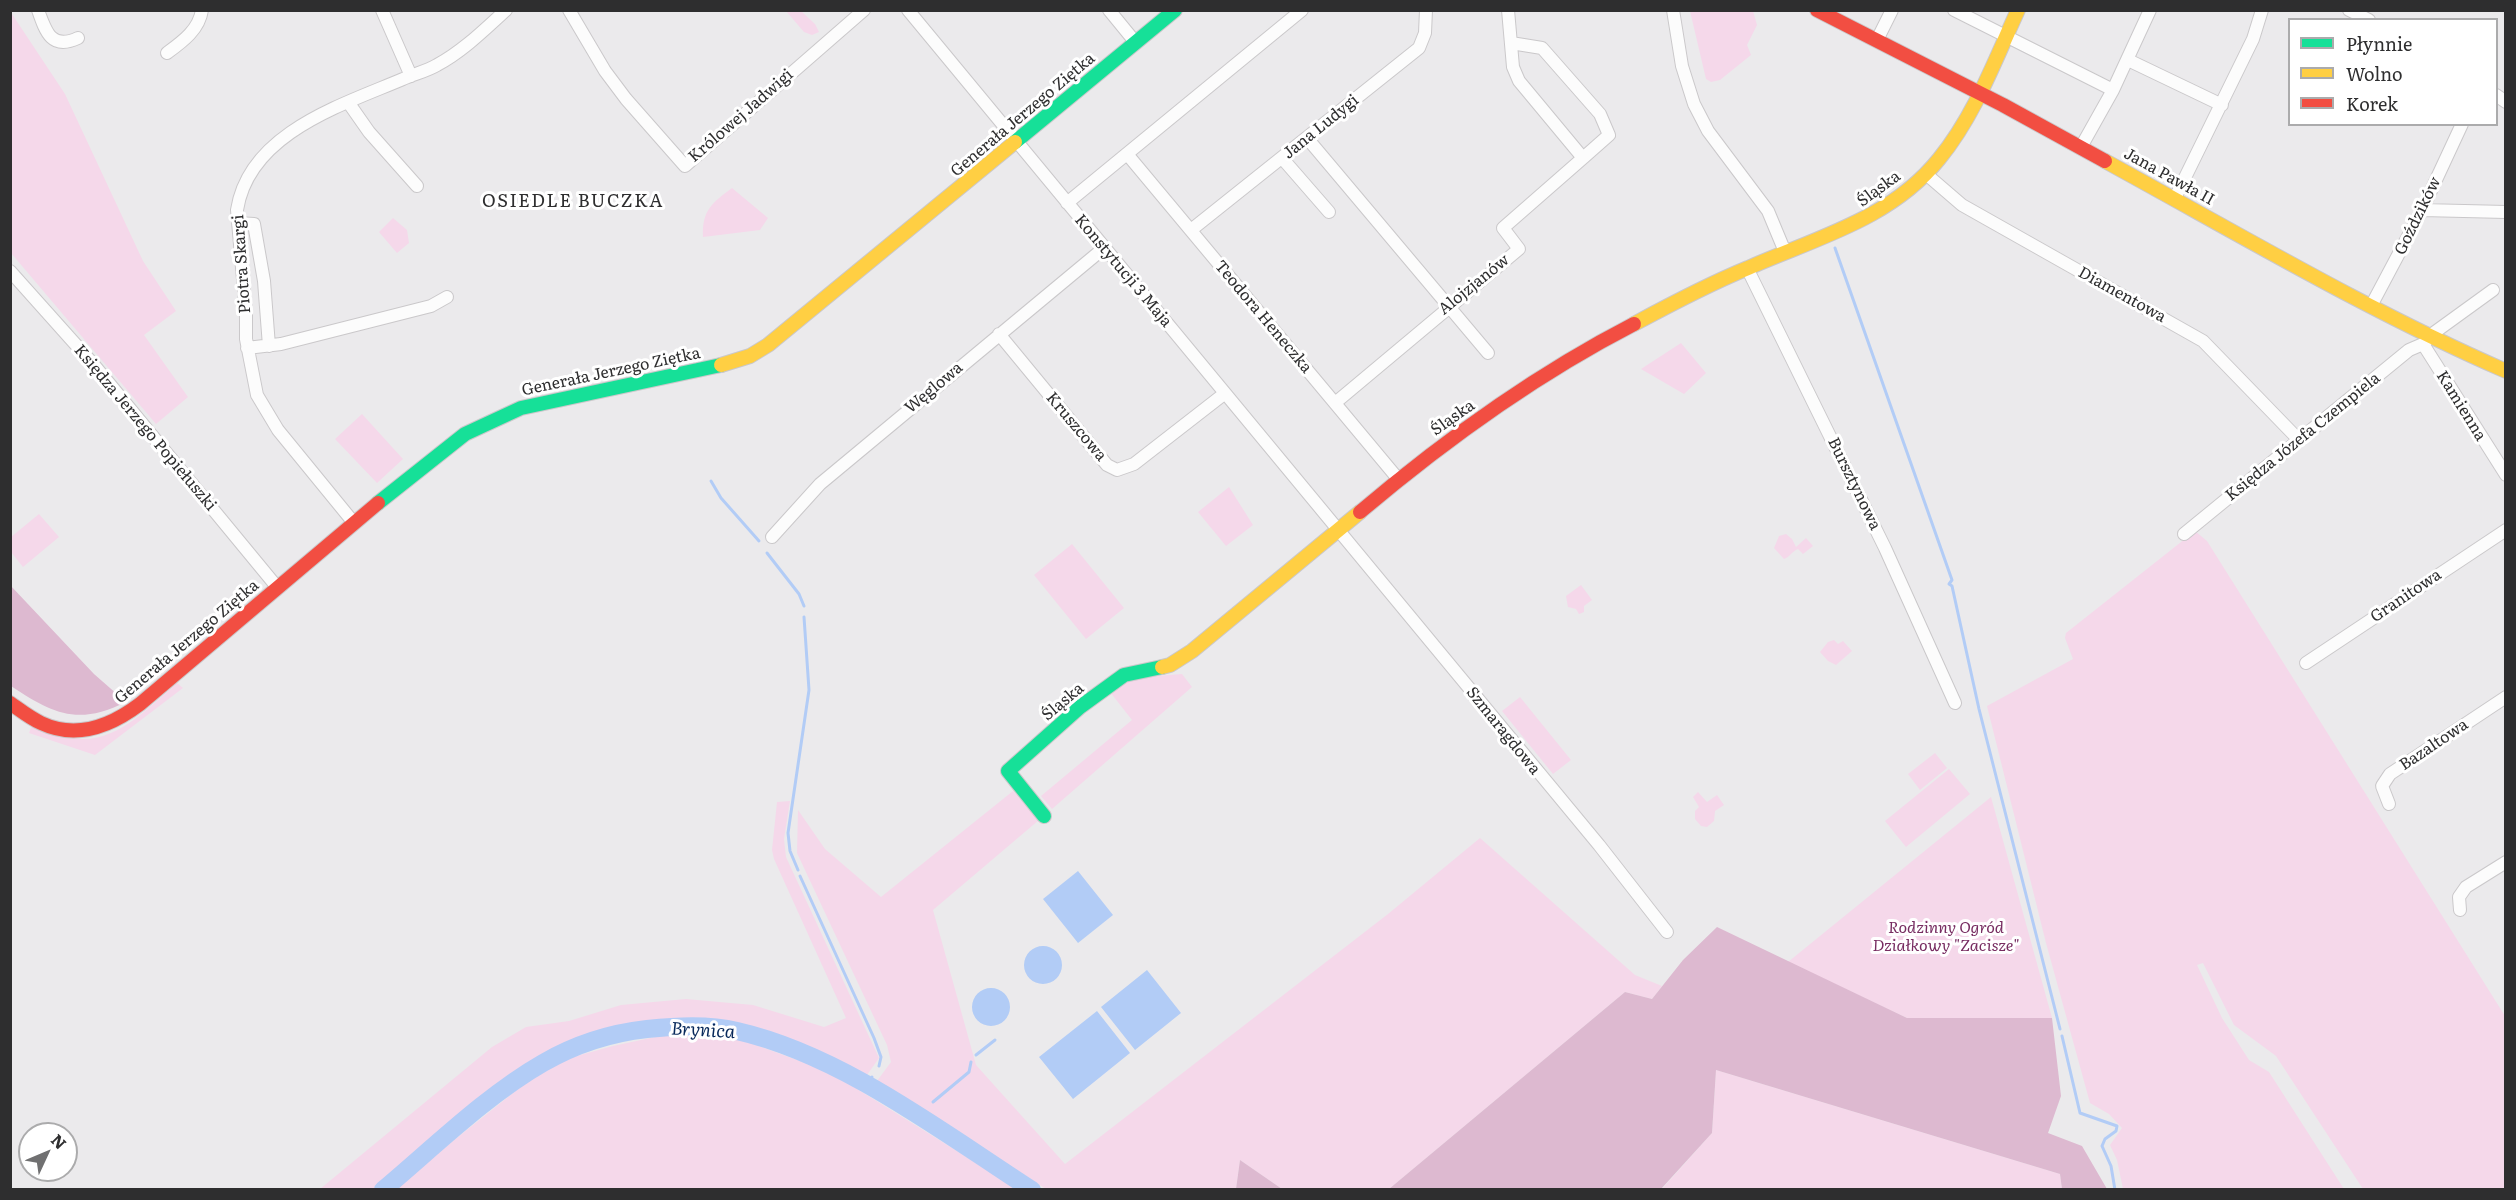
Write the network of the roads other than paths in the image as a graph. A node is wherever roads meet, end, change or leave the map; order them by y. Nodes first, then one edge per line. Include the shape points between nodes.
1 (38, 10) edge
2 (202, 10) edge
3 (382, 10) edge
4 (506, 10) edge
5 (569, 10) edge
6 (864, 10) edge
7 (908, 10) edge
8 (1109, 10) edge
9 (1175, 10) edge
10 (1302, 10) edge
11 (1426, 10) edge
12 (1508, 10) edge
13 (1673, 10) edge
14 (1817, 10) edge
15 (1892, 10) edge
16 (1954, 10) edge
17 (2018, 10) edge
18 (2151, 10) edge
19 (2262, 10) edge
20 (2349, 10) edge
21 (2367, 16) edge
22 (2006, 36) junction
23 (78, 38) dead end
24 (1876, 40) junction
25 (1136, 43) junction
26 (1511, 43) junction
27 (167, 53) dead end
28 (2128, 60) junction
29 (411, 76) junction
30 (2113, 90) junction
31 (1978, 92) junction
32 (348, 102) junction
33 (2222, 105) junction
34 (2461, 126) edge
35 (1306, 138) junction
36 (1016, 141) junction
37 (2081, 147) junction
38 (1127, 154) junction
39 (1282, 158) junction
40 (1583, 158) junction
41 (1926, 174) junction
42 (417, 186) dead end
43 (2175, 198) junction
44 (1067, 203) junction
45 (2422, 210) junction
46 (1329, 212) dead end
47 (2505, 212) edge
48 (238, 223) junction
49 (1191, 230) junction
50 (1104, 248) junction
51 (1788, 251) junction
52 (1747, 268) junction
53 (10, 271) edge
54 (2493, 290) dead end
55 (447, 297) dead end
56 (1449, 306) junction
57 (2371, 306) junction
58 (999, 334) junction
59 (2426, 341) junction
60 (269, 346) junction
61 (247, 348) junction
62 (1488, 353) dead end
63 (2505, 371) edge
64 (1224, 394) junction
65 (1335, 403) junction
66 (2299, 440) junction
67 (2505, 475) edge
68 (1398, 480) junction
69 (354, 523) junction
70 (2505, 530) edge
71 (1338, 531) junction
72 (2184, 534) dead end
73 (772, 537) dead end
74 (277, 587) junction
75 (2306, 663) dead end
76 (2505, 697) edge
77 (10, 703) edge
78 (1954, 703) dead end
79 (2389, 804) dead end
80 (1044, 816) dead end
81 (2505, 862) edge
82 (2460, 910) dead end
83 (1667, 932) dead end

1 - 23 street via 49,36 57,42
2 - 27 street via 194,29
3 - 29 street
4 - 29 street, Piotra Skargi via 459,51
5 - 6 street, Królowej Jadwigi via 605,71 685,166
7 - 36 street, Konstytucji 3 Maja
8 - 25 street
9 - 25 street, Generała Jerzego Ziętka
10 - 38 street
11 - 35 street, Jana Ludygi via 1425,33 1419,48
12 - 26 street
13 - 51 street via 1682,66 1694,104 1708,131 1759,196
14 - 24 street, Jana Pawła II
15 - 24 street
16 - 22 street
17 - 22 street, Śląska
18 - 28 street
19 - 33 street
20 - 21 street
22 - 30 street
22 - 31 street, Śląska
24 - 31 street, Jana Pawła II
25 - 36 street, Generała Jerzego Ziętka
26 - 40 street via 1519,81
26 - 40 street via 1542,48 1600,114 1609,135
28 - 30 street
28 - 33 street
29 - 32 street, Piotra Skargi
30 - 37 street
31 - 37 street, Jana Pawła II
31 - 41 street, Śląska via 1959,129
32 - 42 street
32 - 48 street, Piotra Skargi via 287,134 260,160 243,186
33 - 43 street
34 - 45 street, Goździków
35 - 39 street, Jana Ludygi
35 - 56 street
36 - 44 street, Konstytucji 3 Maja
36 - 69 street, Generała Jerzego Ziętka via 759,351 720,365 521,408 465,434
37 - 43 street, Jana Pawła II
38 - 44 street
38 - 49 street, Teodora Heneczka
39 - 46 street
39 - 49 street, Jana Ludygi
40 - 56 street, Alojzjanów via 1503,228 1519,249
41 - 51 street, Śląska via 1885,209 1864,221
41 - 66 street, Diamentowa via 1962,205 2203,341
43 - 57 street, Jana Pawła II
44 - 50 street, Konstytucji 3 Maja
45 - 47 street
45 - 57 street, Goździków
48 - 60 street via 254,224
48 - 61 street, Piotra Skargi
49 - 65 street, Teodora Heneczka
50 - 58 street, Węglowa
50 - 64 street, Konstytucji 3 Maja
51 - 52 street, Śląska
52 - 68 street, Śląska via 1606,338 1453,436
52 - 78 street, Bursztynowa via 1885,548
53 - 74 street, Księdza Jerzego Popiełuszki via 94,365
54 - 59 street, Księdza Józefa Czempiela
55 - 60 street via 431,306
56 - 62 street
56 - 65 street, Alojzjanów
57 - 59 street, Jana Pawła II
58 - 64 street, Kruszcowa via 1107,465 1117,470 1134,464
58 - 73 street, Węglowa via 820,484
59 - 63 street, Jana Pawła II
59 - 66 street, Księdza Józefa Czempiela via 2409,350
59 - 67 street, Kamienna
60 - 61 street
61 - 69 street, Piotra Skargi via 254,387 265,410
64 - 71 street, Konstytucji 3 Maja
65 - 68 street, Teodora Heneczka
66 - 72 street, Księdza Józefa Czempiela
68 - 71 street, Śląska
69 - 74 street, Generała Jerzego Ziętka
70 - 75 street, Granitowa
71 - 80 street, Śląska via 1192,651 1170,665 1124,675 1080,707 1008,771
71 - 83 street, Szmaragdowa
74 - 77 street, Generała Jerzego Ziętka via 123,718 108,725 86,730 58,728 42,724
76 - 79 street, Bazaltowa via 2390,774 2382,786
81 - 82 street via 2466,887 2459,897

